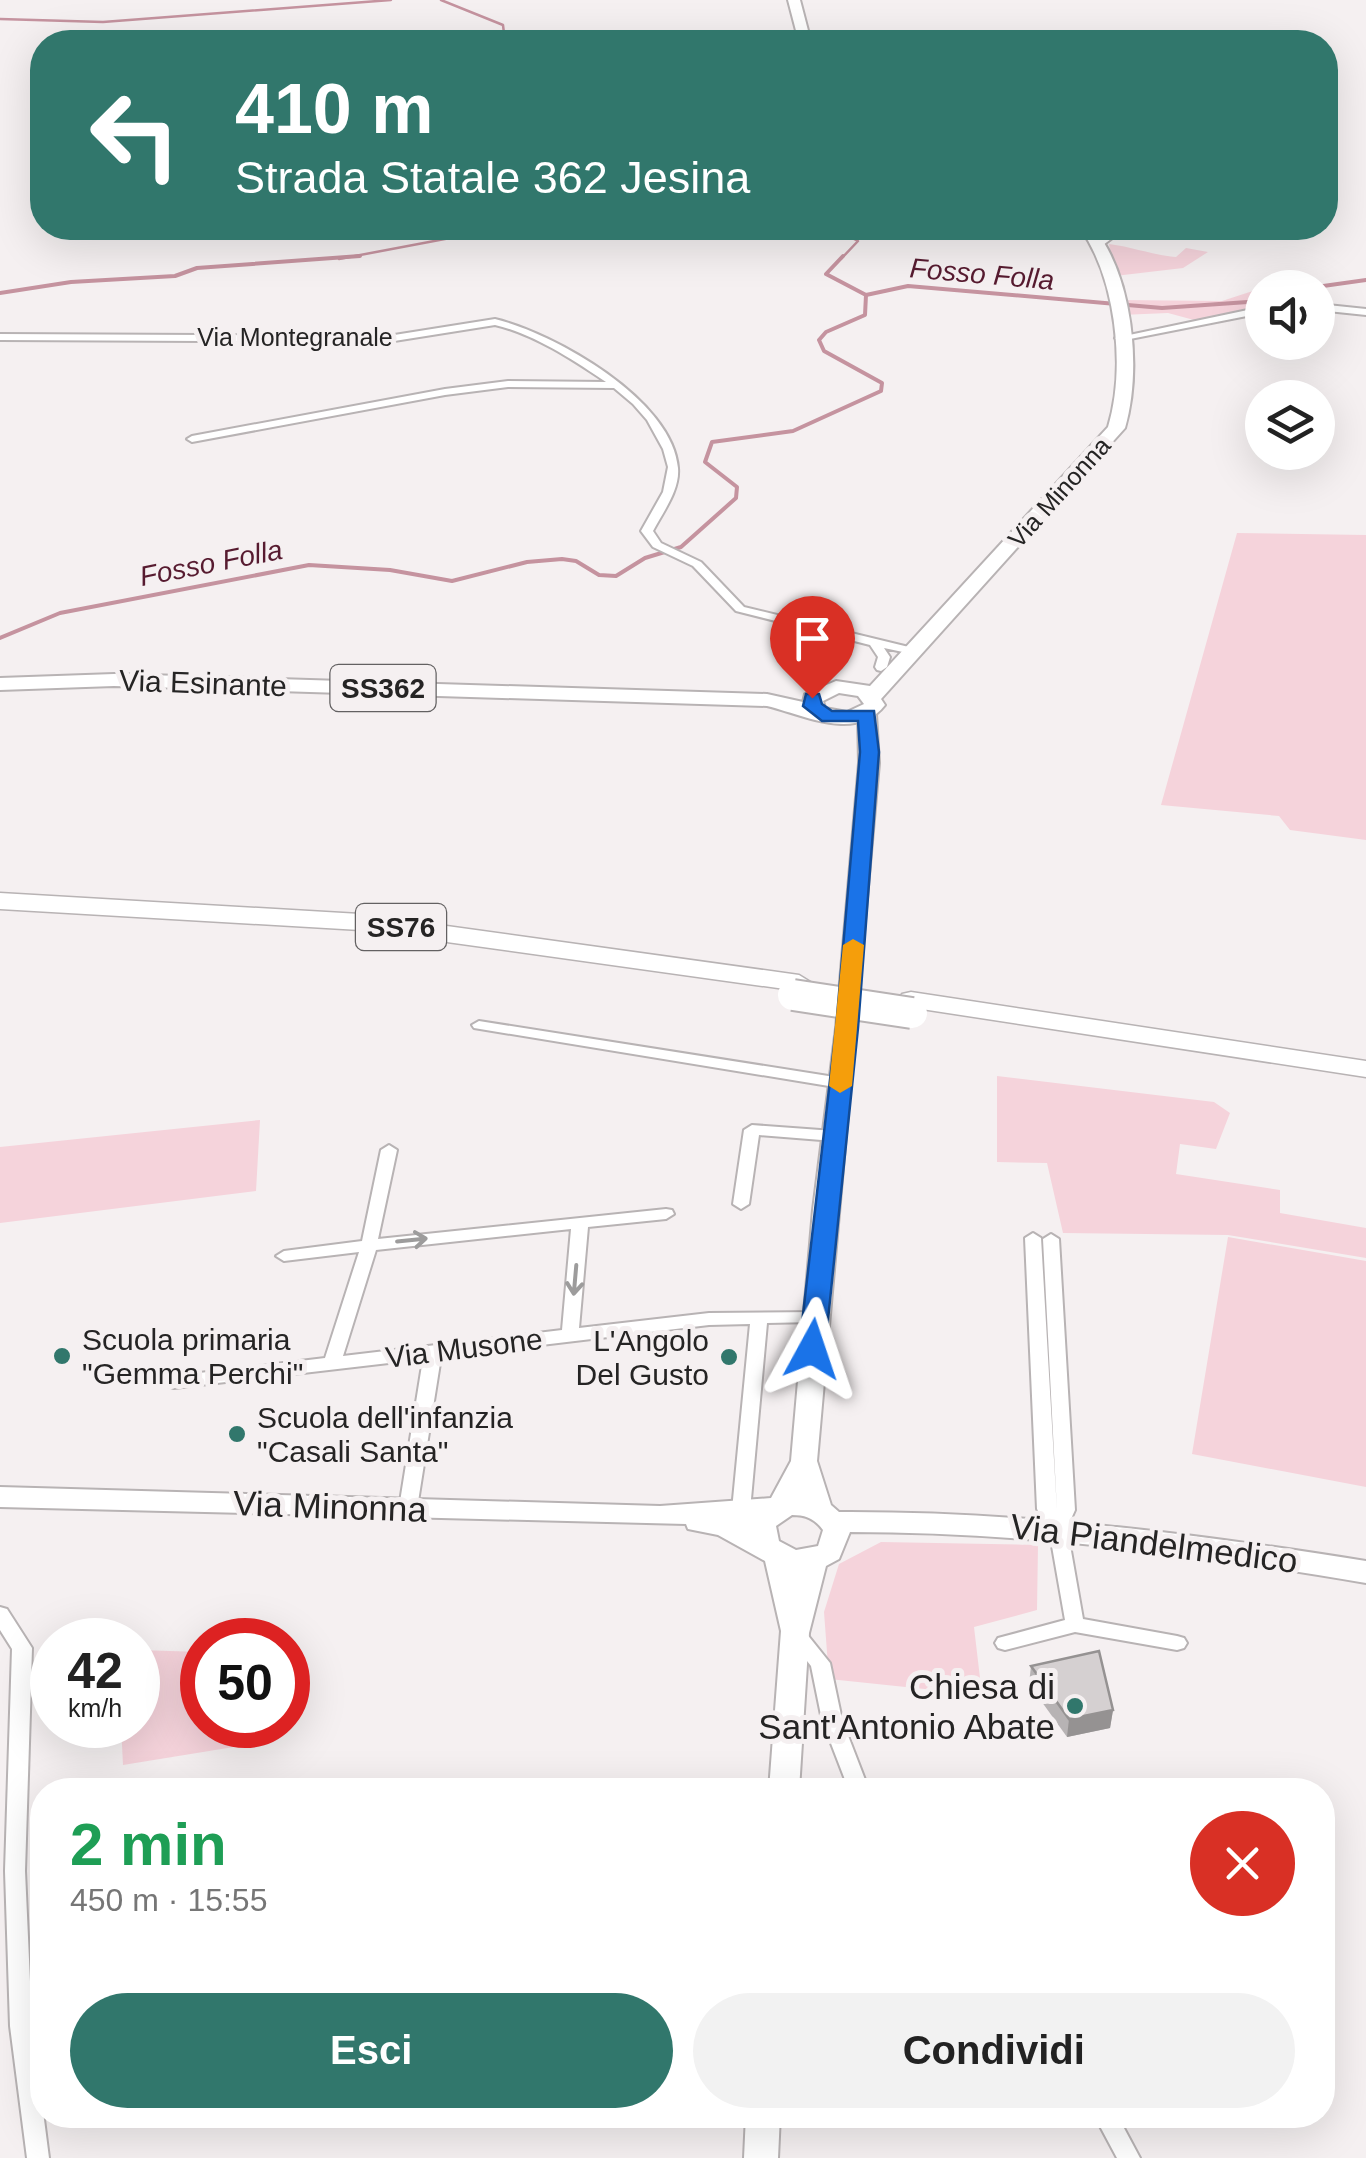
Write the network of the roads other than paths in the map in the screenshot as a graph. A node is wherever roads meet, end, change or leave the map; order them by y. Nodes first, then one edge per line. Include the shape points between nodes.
1 (794, 0) edge
2 (802, 30) edge
3 (1097, 240) edge
4 (1104, 240) edge
5 (1100, 243) junction
6 (1335, 309) edge
7 (1366, 312) edge
8 (1245, 313) edge
9 (0, 337) edge
10 (1120, 338) junction
11 (619, 385) junction
12 (192, 438) dead end
13 (875, 643) junction
14 (912, 652) junction
15 (882, 667) junction
16 (0, 684) edge
17 (828, 702) junction
18 (868, 716) junction
19 (0, 901) edge
20 (0, 918) edge
21 (796, 989) junction
22 (911, 1006) junction
23 (479, 1025) dead end
24 (1366, 1069) edge
25 (840, 1084) junction
26 (1366, 1084) edge
27 (834, 1136) junction
28 (388, 1150) dead end
29 (741, 1204) dead end
30 (666, 1214) dead end
31 (580, 1224) junction
32 (1042, 1238) dead end
33 (369, 1245) junction
34 (284, 1256) dead end
35 (759, 1316) junction
36 (815, 1316) junction
37 (570, 1336) junction
38 (433, 1351) junction
39 (332, 1363) junction
40 (174, 1382) dead end
41 (804, 1461) junction
42 (0, 1497) edge
43 (408, 1508) junction
44 (780, 1508) junction
45 (741, 1510) junction
46 (660, 1516) junction
47 (1058, 1528) junction
48 (825, 1534) junction
49 (772, 1551) junction
50 (1366, 1572) edge
51 (0, 1614) edge
52 (1075, 1625) junction
53 (794, 1633) junction
54 (1005, 1643) dead end
55 (1177, 1644) dead end
56 (785, 1778) edge
57 (854, 1778) edge
58 (30, 2096) edge
59 (34, 2128) edge
60 (762, 2128) edge
61 (1112, 2128) edge
62 (38, 2158) edge
63 (760, 2158) edge
64 (1129, 2158) edge

1 - 2 main road
3 - 5 main road, Via Minonna
4 - 5 street
5 - 10 main road, Via Minonna
6 - 7 street
8 - 10 street
9 - 11 street, Via Montegranale via 388,338 505,322
10 - 14 main road, Via Minonna via 1125,410 1116,428
11 - 12 street via 476,388
11 - 13 street, Via Montegranale via 635,398 671,455 674,473 647,531 651,540 697,564 740,609
13 - 14 street, Via Montegranale
13 - 15 street
14 - 15 main road, Via Minonna
14 - 18 main road, Via Minonna
15 - 17 main road, Via Minonna
16 - 17 main road, Via Esinante / SS362 via 114,680
17 - 18 main road, SS362
17 - 18 main road, SS362
18 - 25 main road
19 - 21 highway, SS76 via 360,922
20 - 21 highway, SS76 via 232,925
21 - 22 highway, SS76, bridge
22 - 24 highway, SS76
22 - 26 highway, SS76
23 - 25 street
25 - 27 main road
27 - 29 street via 752,1130
27 - 36 main road
28 - 33 street
30 - 31 street
33 -> 31 street
31 -> 37 street
32 - 47 street via 1046,1509
33 - 34 street
33 - 39 street
35 - 36 street, Via Musone
35 - 37 street, Via Musone
35 - 45 street
36 - 41 main road
37 - 38 street, Via Musone
38 - 39 street, Via Musone
38 - 43 street
39 - 40 street, Via Musone
41 - 44 main road
41 - 48 main road
42 - 43 main road, Via Minonna
43 - 46 main road, Via Minonna
44 - 45 main road, Via Minonna
44 - 48 main road, Via Minonna via 800,1505
44 - 49 main road via 762,1524
45 - 46 main road, Via Minonna
46 - 49 main road, Via Minonna via 723,1526
47 - 48 main road, Via Piandelmedico via 942,1520
47 - 50 main road, Via Piandelmedico
47 - 52 street
48 - 49 main road, Via Minonna
48 - 53 main road
49 - 53 main road
51 - 58 street via 22,1648 16,1871
52 - 54 street
52 - 55 street
53 - 56 main road
53 - 57 street via 820,1663
59 - 62 street
60 - 63 main road
61 - 64 street

